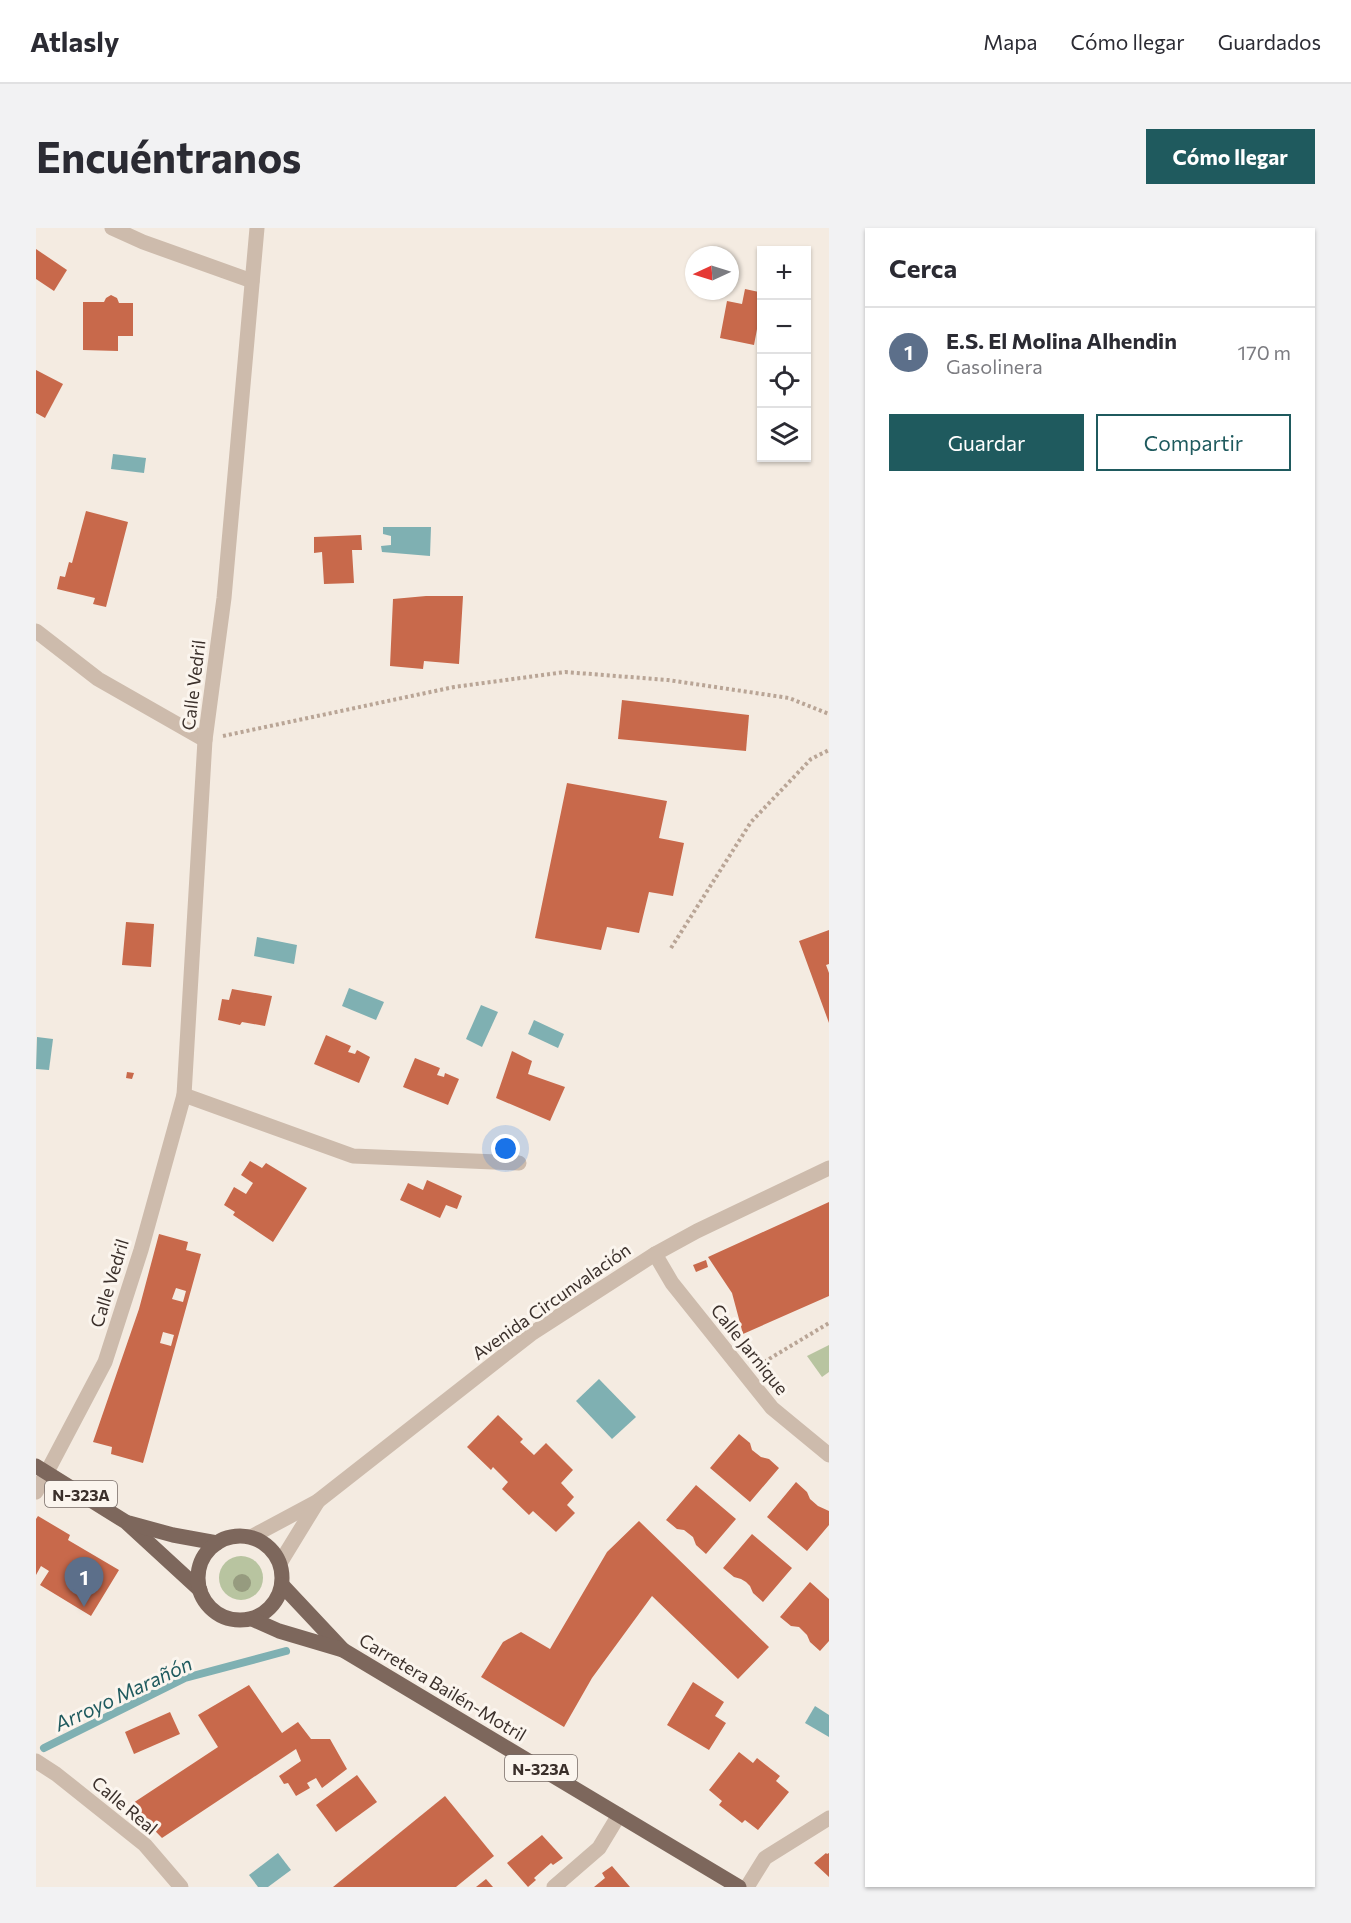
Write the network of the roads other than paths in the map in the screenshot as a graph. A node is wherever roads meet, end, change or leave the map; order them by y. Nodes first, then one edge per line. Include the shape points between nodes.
1 (112, 228) edge
2 (257, 228) edge
3 (252, 281) junction
4 (36, 631) edge
5 (205, 740) junction
6 (184, 1095) junction
7 (519, 1163) dead end
8 (829, 1168) edge
9 (655, 1254) junction
10 (829, 1455) edge
11 (42, 1469) edge
12 (36, 1492) edge
13 (318, 1501) junction
14 (126, 1522) junction
15 (251, 1537) junction
16 (217, 1543) junction
17 (280, 1563) junction
18 (282, 1585) junction
19 (200, 1590) junction
20 (252, 1619) junction
21 (343, 1650) junction
22 (36, 1761) edge
23 (619, 1815) junction
24 (829, 1818) edge
25 (181, 1887) edge
26 (554, 1887) edge
27 (739, 1887) edge
28 (747, 1887) edge

1 - 3 street
2 - 3 street, Calle Vedril
3 - 5 street, Calle Vedril via 224,598
4 - 5 street via 98,679
5 - 6 street, Calle Vedril
6 - 7 street via 353,1156
6 - 11 street, Calle Vedril via 105,1362
8 - 9 street, Avenida Circunvalación
9 - 10 street, Calle Jarnique via 672,1283 772,1408
9 - 13 street, Avenida Circunvalación via 531,1334
11 - 12 street, Calle Vedril
11 - 14 main road, N-323A
13 - 15 street
13 - 17 street
14 - 16 main road, N-323A
14 - 19 main road, N-323A
15 - 16 main road, N-323A via 235,1536
15 - 17 main road via 268,1546
16 - 19 main road via 201,1563
17 - 18 main road
18 - 20 main road via 273,1605
18 - 21 main road, Carretera Bailén-Motril / N-323A
19 - 20 main road, N-323A via 217,1614 232,1620
20 - 21 main road, Carretera Bailén-Motril / N-323A
21 - 23 main road, Carretera Bailén-Motril / N-323A
22 - 25 street, Calle Real via 145,1845
23 - 26 street via 599,1848
23 - 27 main road, Carretera Bailén-Motril / N-323A
24 - 28 street via 765,1858

